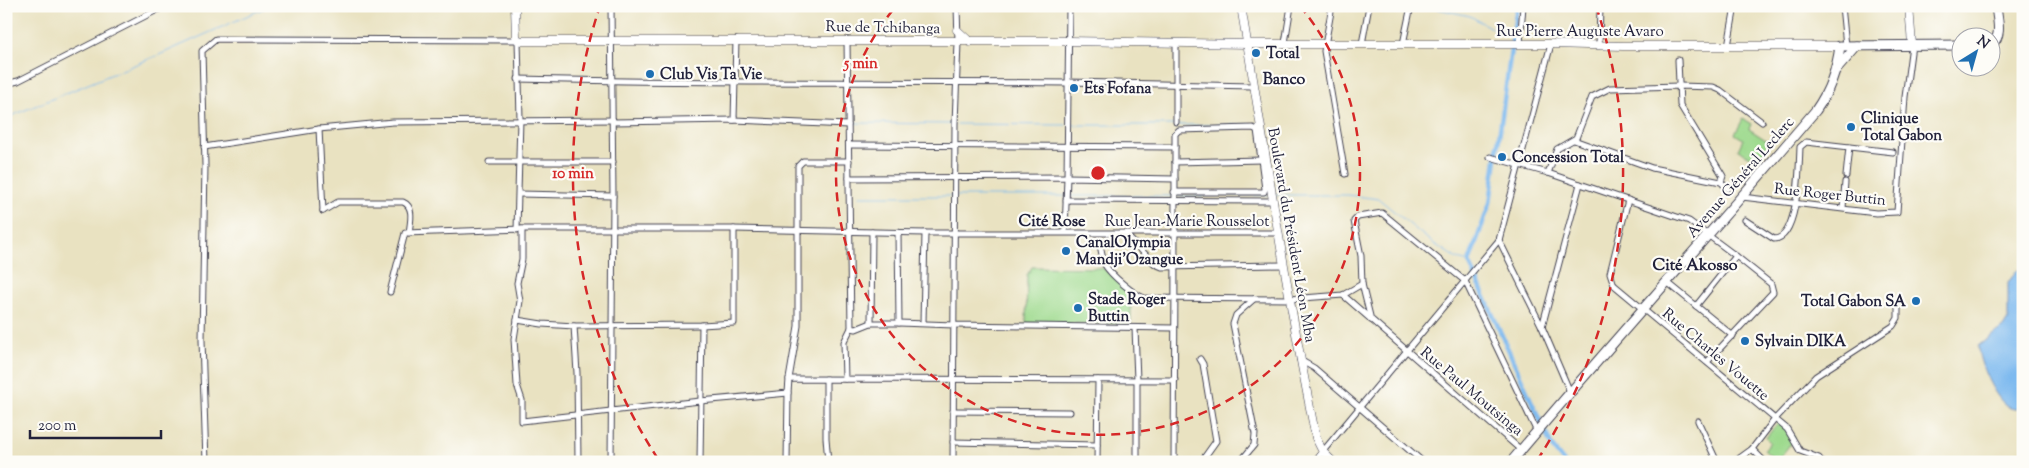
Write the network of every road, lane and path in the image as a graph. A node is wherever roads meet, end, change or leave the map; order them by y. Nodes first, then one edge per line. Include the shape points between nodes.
1 (164, 6) edge
2 (515, 6) edge
3 (611, 6) edge
4 (956, 6) edge
5 (1069, 6) edge
6 (1240, 6) edge
7 (1291, 6) edge
8 (1332, 6) edge
9 (1369, 6) edge
10 (1411, 6) edge
11 (1523, 6) edge
12 (1600, 6) edge
13 (1735, 6) edge
14 (1842, 6) edge
15 (1909, 6) edge
16 (1996, 6) edge
17 (1998, 28) edge
18 (958, 30) junction
19 (518, 40) junction
20 (736, 40) junction
21 (847, 40) junction
22 (612, 41) junction
23 (1069, 41) junction
24 (958, 42) junction
25 (970, 42) junction
26 (1176, 43) junction
27 (1285, 43) junction
28 (1324, 43) junction
29 (1247, 44) junction
30 (1362, 44) junction
31 (1403, 44) junction
32 (1517, 44) junction
33 (1551, 44) junction
34 (1912, 45) junction
35 (1952, 45) edge
36 (1599, 46) junction
37 (1728, 46) junction
38 (1843, 46) junction
39 (1857, 46) junction
40 (1678, 60) dead end
41 (1837, 69) junction
42 (518, 79) junction
43 (613, 82) junction
44 (735, 82) junction
45 (957, 82) junction
46 (848, 83) junction
47 (1068, 83) junction
48 (1176, 83) junction
49 (6, 84) edge
50 (1252, 86) junction
51 (1679, 86) junction
52 (520, 120) junction
53 (734, 120) junction
54 (613, 121) junction
55 (1176, 122) dead end
56 (1762, 122) dead end
57 (848, 125) junction
58 (318, 129) junction
59 (1574, 140) junction
60 (849, 145) junction
61 (204, 146) junction
62 (955, 146) junction
63 (1068, 146) junction
64 (1175, 147) junction
65 (1849, 147) junction
66 (1893, 152) dead end
67 (1490, 157) dead end
68 (1262, 160) junction
69 (520, 161) junction
70 (849, 161) junction
71 (489, 162) dead end
72 (612, 162) junction
73 (1175, 162) junction
74 (1520, 164) junction
75 (1548, 173) junction
76 (1345, 174) dead end
77 (955, 177) junction
78 (1068, 177) junction
79 (849, 178) junction
80 (1175, 179) junction
81 (1721, 182) junction
82 (1580, 184) junction
83 (1728, 189) dead end
84 (519, 194) junction
85 (613, 196) junction
86 (1174, 197) junction
87 (1742, 197) junction
88 (1066, 198) junction
89 (1272, 198) junction
90 (1628, 200) junction
91 (1796, 204) junction
92 (1843, 208) junction
93 (1745, 220) dead end
94 (734, 229) junction
95 (520, 230) junction
96 (613, 230) junction
97 (799, 230) junction
98 (850, 232) junction
99 (872, 232) junction
100 (898, 232) junction
101 (1065, 232) junction
102 (409, 233) junction
103 (925, 233) junction
104 (955, 233) junction
105 (1125, 234) junction
106 (1175, 234) junction
107 (1279, 234) junction
108 (1709, 235) junction
109 (1498, 240) junction
110 (1100, 246) dead end
111 (1736, 256) junction
112 (1284, 265) junction
113 (1174, 267) junction
114 (1467, 279) junction
115 (1667, 282) junction
116 (1362, 284) junction
117 (390, 292) dead end
118 (1343, 295) junction
119 (1175, 298) junction
120 (1255, 299) junction
121 (1289, 299) junction
122 (1696, 306) junction
123 (1642, 309) junction
124 (1898, 309) dead end
125 (517, 320) junction
126 (1370, 320) junction
127 (899, 322) junction
128 (871, 323) junction
129 (923, 323) junction
130 (612, 325) junction
131 (702, 325) junction
132 (954, 325) junction
133 (574, 326) junction
134 (1542, 327) junction
135 (851, 328) junction
136 (1135, 328) junction
137 (1174, 328) junction
138 (1733, 336) junction
139 (1406, 352) junction
140 (1200, 359) dead end
141 (1300, 360) junction
142 (1707, 362) junction
143 (789, 379) junction
144 (826, 379) junction
145 (845, 379) junction
146 (953, 379) junction
147 (1098, 380) junction
148 (1138, 380) junction
149 (1175, 380) junction
150 (1570, 392) junction
151 (788, 393) junction
152 (700, 401) junction
153 (1360, 407) junction
154 (612, 411) junction
155 (953, 411) junction
156 (1070, 412) dead end
157 (577, 414) junction
158 (1775, 419) junction
159 (1698, 421) dead end
160 (1538, 431) junction
161 (953, 442) junction
162 (1097, 445) junction
163 (1521, 450) junction
164 (1752, 450) junction
165 (1323, 452) junction
166 (206, 462) edge
167 (578, 462) edge
168 (611, 462) edge
169 (700, 462) edge
170 (787, 462) edge
171 (828, 462) edge
172 (953, 462) edge
173 (1097, 462) edge
174 (1137, 462) edge
175 (1174, 462) edge
176 (1200, 462) edge
177 (1240, 462) edge
178 (1314, 462) edge
179 (1333, 462) edge
180 (1423, 462) edge
181 (1511, 462) edge
182 (1717, 462) edge
183 (1734, 462) edge
184 (1765, 462) edge
185 (1822, 462) edge

1 - 49 street via 18,81
2 - 19 street
3 - 22 street
4 - 18 street
5 - 23 street
6 - 29 street, Boulevard du Président Léon Mba
7 - 27 street
8 - 28 street
9 - 30 street
10 - 31 street
11 - 32 street
12 - 36 street
13 - 37 street
14 - 38 street
15 - 34 street
16 - 17 main road
18 - 24 street
18 - 25 street
19 - 22 street, Rue de Tchibanga
19 - 42 street
19 - 61 street via 216,39 202,51
20 - 21 street, Rue de Tchibanga
20 - 22 street, Rue de Tchibanga
20 - 44 street
21 - 24 street, Rue de Tchibanga
21 - 46 street
22 - 43 street
23 - 25 street, Rue de Tchibanga
23 - 26 street, Rue de Tchibanga
23 - 47 street
24 - 25 street, Rue de Tchibanga
24 - 45 street
26 - 29 street, Rue de Tchibanga
26 - 48 street
27 - 28 street, Rue Pierre Auguste Avaro
27 - 29 street, Rue Pierre Auguste Avaro
28 - 30 street, Rue Pierre Auguste Avaro
28 - 76 street
29 - 50 street, Boulevard du Président Léon Mba
30 - 31 street, Rue Pierre Auguste Avaro
31 - 32 street, Rue Pierre Auguste Avaro
32 - 33 street, Rue Pierre Auguste Avaro
33 - 36 street, Rue Pierre Auguste Avaro
33 - 74 street
34 - 35 main road, Rue Pierre Auguste Avaro
34 - 39 main road, Rue Pierre Auguste Avaro
34 - 92 street, Rue Roger Buttin via 1897,212 1876,213
36 - 37 street, Rue Pierre Auguste Avaro
37 - 38 street, Rue Pierre Auguste Avaro
38 - 39 main road, Rue Pierre Auguste Avaro
38 - 41 main road
39 - 41 main road
40 - 51 street
41 - 87 main road, Avenue Général Leclerc via 1816,110
42 - 43 street
42 - 52 street
43 - 44 street
43 - 54 street
44 - 46 street
44 - 53 street
45 - 46 street
45 - 47 street
45 - 62 street
46 - 57 street
47 - 48 street
47 - 63 street
48 - 50 street
48 - 55 street
50 - 68 street, Boulevard du Président Léon Mba
51 - 56 street via 1720,90
51 - 59 street via 1602,91 1592,97
51 - 81 street via 1680,105 1723,176
52 - 54 street
52 - 58 street via 393,122
52 - 69 street
53 - 54 street
53 - 57 street
54 - 72 street
57 - 60 street
58 - 61 street
58 - 102 street via 323,211 338,202 403,202 411,210
59 - 75 street via 1557,148
59 - 81 street via 1652,168
60 - 62 street
60 - 70 street
61 - 166 street via 202,340
62 - 63 street
62 - 77 street
63 - 64 street
63 - 78 street
64 - 68 street via 1175,134 1179,130 1253,128 1258,132
64 - 73 street
65 - 66 street
65 - 91 street via 1802,144
65 - 92 street
67 - 74 street
68 - 73 street
68 - 86 street via 1265,189 1262,193
68 - 89 street, Boulevard du Président Léon Mba
69 - 71 street
69 - 72 street
69 - 84 street
70 - 79 street
70 - 97 street via 800,163
72 - 85 street
73 - 80 street
74 - 75 street
74 - 109 street
75 - 82 street
77 - 78 street
77 - 79 street
77 - 104 street
78 - 80 street
78 - 88 street
79 - 98 street
80 - 86 street
81 - 83 street
82 - 90 street
82 - 134 street
84 - 85 street
84 - 95 street
85 - 96 street
86 - 88 street
86 - 89 street
86 - 106 street
87 - 91 street, Rue Roger Buttin
87 - 108 main road, Avenue Général Leclerc
88 - 101 street
89 - 107 street, Boulevard du Président Léon Mba
90 - 108 street via 1684,219
90 - 123 street, Rue Charles Vouette via 1610,277 1614,285
91 - 92 street, Rue Roger Buttin
91 - 93 street via 1790,223 1776,240
94 - 96 street, Rue Jean-Marie Rousselot
94 - 97 street, Rue Jean-Marie Rousselot
94 - 131 street via 734,323
95 - 96 street, Rue Jean-Marie Rousselot
95 - 102 street, Rue Jean-Marie Rousselot
95 - 125 street via 523,249 517,283 520,301
96 - 130 street
97 - 98 street, Rue Jean-Marie Rousselot
97 - 143 street via 798,326
98 - 99 street, Rue Jean-Marie Rousselot
98 - 135 street
99 - 100 street, Rue Jean-Marie Rousselot
99 - 128 street
100 - 103 street, Rue Jean-Marie Rousselot
100 - 127 street
101 - 104 street, Rue Jean-Marie Rousselot
101 - 105 street, Rue Jean-Marie Rousselot
102 - 117 street via 405,233
103 - 104 street, Rue Jean-Marie Rousselot
103 - 129 street
104 - 132 street
105 - 106 street, Rue Jean-Marie Rousselot
105 - 113 street via 1157,265
106 - 107 street, Rue Jean-Marie Rousselot
106 - 113 street
107 - 112 street, Boulevard du Président Léon Mba
108 - 111 street
108 - 115 main road, Avenue Général Leclerc
109 - 114 street
109 - 134 street
110 - 119 street via 1106,266 1135,294 1144,298
111 - 122 street
111 - 138 street via 1770,284 1773,292
112 - 113 street
112 - 121 street, Boulevard du Président Léon Mba
113 - 119 street
114 - 116 street via 1379,213 1358,217 1354,221 1361,256
114 - 139 street
114 - 160 street
115 - 122 street
115 - 123 main road, Avenue Général Leclerc
116 - 118 street
116 - 126 street
118 - 121 street
118 - 126 street, Rue Paul Moutsinga
119 - 120 street
119 - 137 street
120 - 121 street
120 - 177 street via 1236,315 1234,324 1255,434 1254,445
121 - 141 street, Boulevard du Président Léon Mba
122 - 138 street
123 - 142 street, Rue Charles Vouette
123 - 150 main road, Avenue Général Leclerc
124 - 158 street via 1898,318 1893,326 1816,376
125 - 133 street
125 - 157 street via 514,339 522,421
126 - 139 street, Rue Paul Moutsinga
127 - 128 street
127 - 129 street
128 - 135 street
129 - 132 street
130 - 131 street
130 - 133 street
130 - 154 street
131 - 152 street
132 - 136 street
132 - 146 street
133 - 157 street
134 - 150 street
135 - 145 street via 844,342
136 - 137 street
136 - 148 street
137 - 149 street
138 - 142 street
139 - 153 street
139 - 163 street, Rue Paul Moutsinga
140 - 176 street via 1216,441
141 - 153 street
141 - 165 street, Boulevard du Président Léon Mba via 1316,438
142 - 158 street, Rue Charles Vouette
143 - 144 street
143 - 151 street
144 - 145 street
144 - 171 street
145 - 146 street
146 - 147 street
146 - 155 street
147 - 148 street
147 - 162 street
148 - 149 street
148 - 174 street
149 - 175 street
150 - 160 main road, Avenue Général Leclerc
151 - 152 street
151 - 170 street
152 - 154 street
152 - 169 street
153 - 165 street
153 - 180 street
154 - 157 street
154 - 168 street
155 - 156 street
155 - 161 street
157 - 167 street
158 - 164 street
158 - 185 street, Rue Charles Vouette via 1787,429 1800,451
159 - 182 street
160 - 163 main road, Avenue Général Leclerc
161 - 162 street
161 - 172 street
162 - 173 street
163 - 181 main road, Avenue Général Leclerc
164 - 183 street
164 - 184 street
165 - 178 street
165 - 179 street, Boulevard du Président Léon Mba

